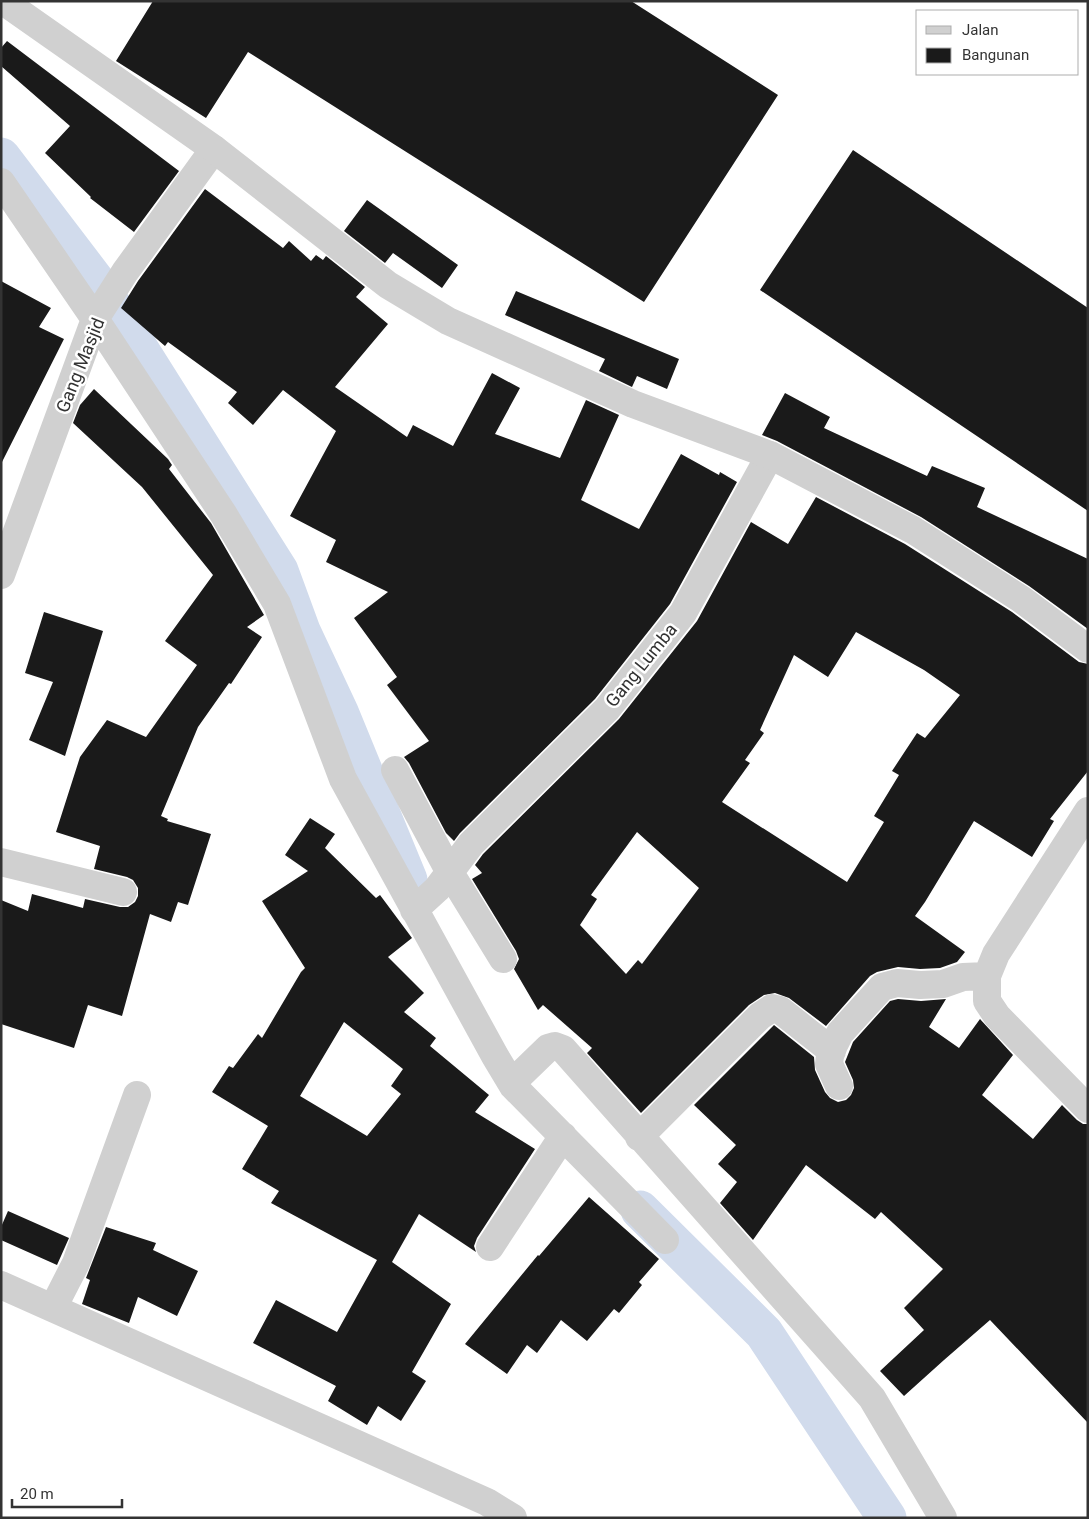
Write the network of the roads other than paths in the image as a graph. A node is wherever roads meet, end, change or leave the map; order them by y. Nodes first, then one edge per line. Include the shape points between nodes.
1 (3, 1) edge
2 (214, 149) junction
3 (1, 182) edge
4 (98, 315) junction
5 (770, 455) junction
6 (1, 575) edge
7 (1088, 649) edge
8 (395, 770) dead end
9 (1088, 811) edge
10 (1, 862) edge
11 (123, 892) dead end
12 (430, 894) junction
13 (503, 959) dead end
14 (987, 976) junction
15 (832, 1051) junction
16 (515, 1082) junction
17 (839, 1086) dead end
18 (137, 1095) dead end
19 (1088, 1109) edge
20 (563, 1136) junction
21 (640, 1137) junction
22 (665, 1240) dead end
23 (490, 1247) dead end
24 (1, 1284) edge
25 (53, 1308) junction
26 (513, 1518) edge
27 (944, 1518) edge

1 - 2 street
2 - 4 street, Gang Masjid
2 - 5 street via 388,285 448,321 633,404
3 - 4 street
4 - 6 street, Gang Masjid
4 - 12 street via 277,604 343,779
5 - 7 street via 912,530 1021,599
5 - 12 street, Gang Lumba via 683,613 607,708 471,844
8 - 12 street
9 - 14 street via 996,954
10 - 11 street
12 - 13 street
12 - 16 street via 495,1056
14 - 15 street via 963,977 943,984 897,983 882,988 840,1033
14 - 19 street via 988,1001 997,1016
15 - 17 street via 830,1064
15 - 21 street via 780,1010 772,1008 760,1016
16 - 20 street
16 - 21 street via 548,1048 563,1049
18 - 25 street via 76,1263
20 - 22 street
20 - 23 street
21 - 27 street via 872,1398
24 - 25 street
25 - 26 street via 487,1502

